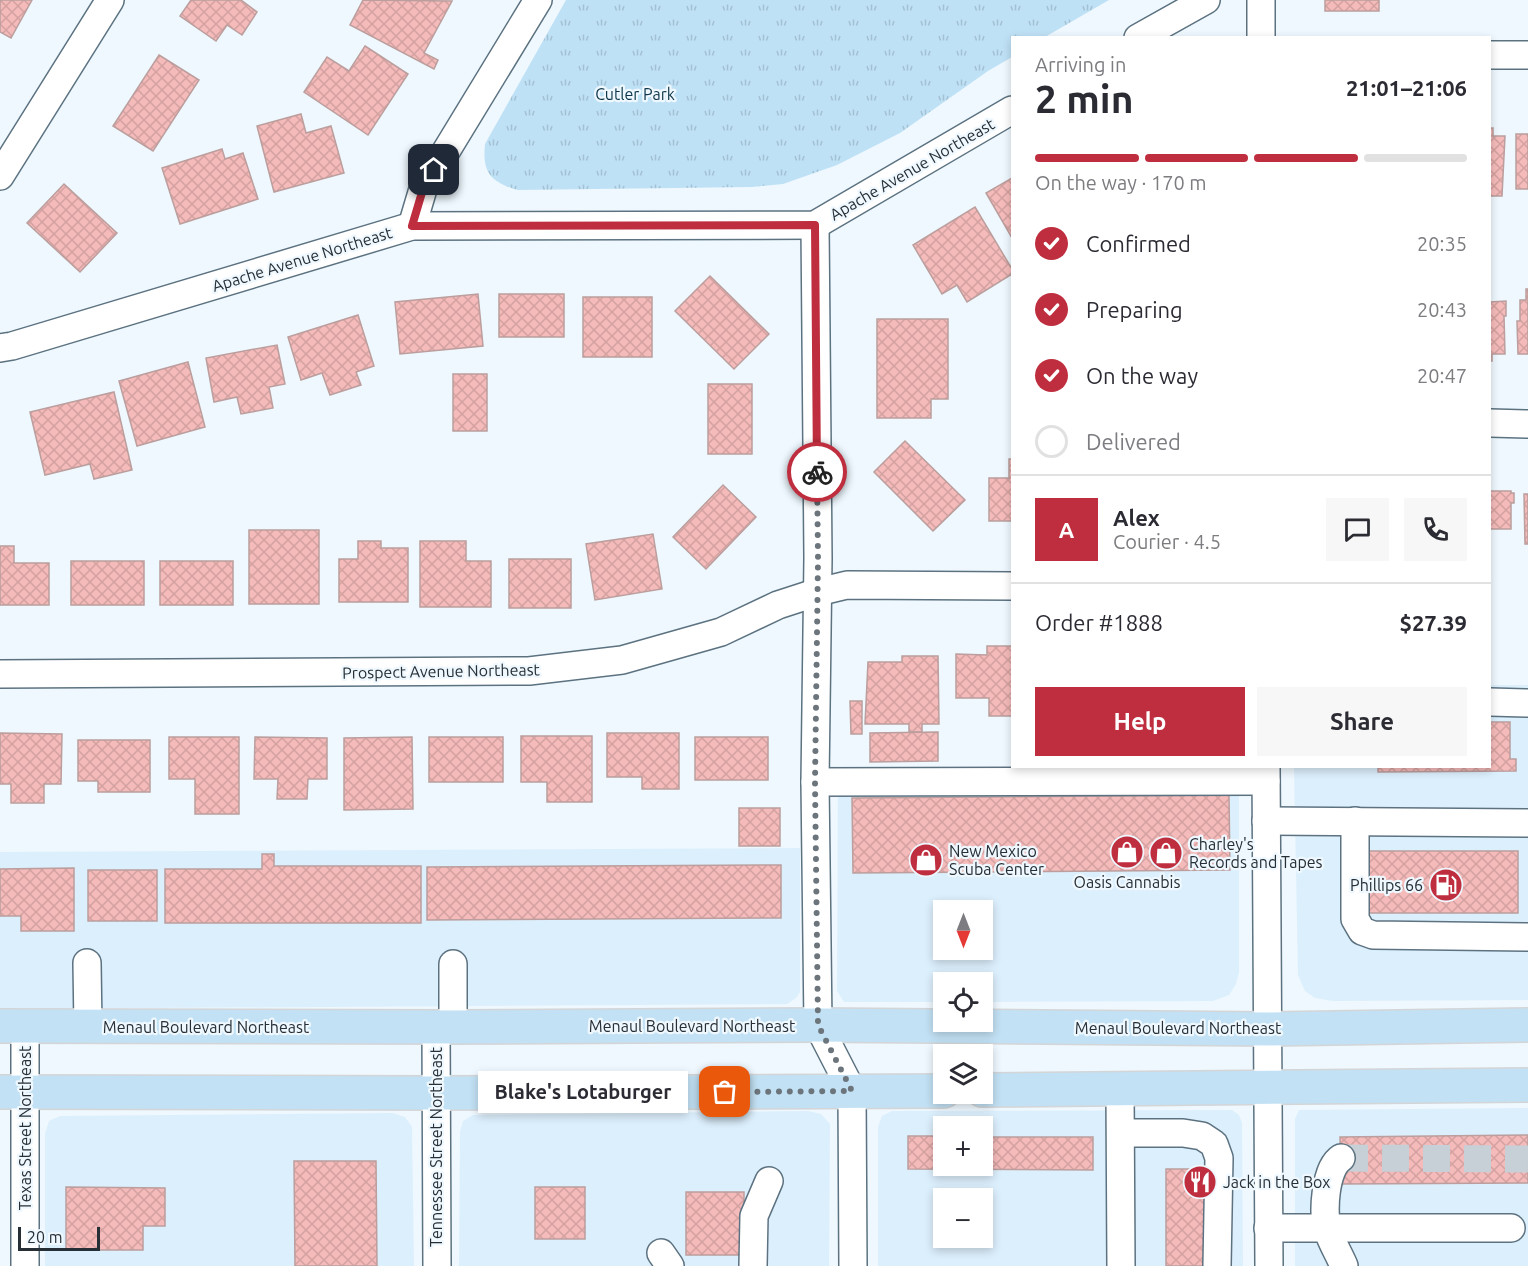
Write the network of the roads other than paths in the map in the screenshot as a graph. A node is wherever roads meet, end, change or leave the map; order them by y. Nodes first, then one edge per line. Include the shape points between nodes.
1 (110, 0) edge
2 (538, 0) edge
3 (1206, 0) edge
4 (1261, 0) edge
5 (1142, 36) edge
6 (1261, 36) edge
7 (1491, 55) edge
8 (1528, 55) edge
9 (1011, 111) edge
10 (0, 176) edge
11 (815, 225) junction
12 (412, 226) junction
13 (0, 348) edge
14 (1491, 423) edge
15 (1528, 424) edge
16 (1011, 586) edge
17 (818, 592) junction
18 (0, 674) edge
19 (1491, 702) edge
20 (1528, 703) edge
21 (1266, 774) edge
22 (815, 782) junction
23 (1266, 820) junction
24 (1354, 821) junction
25 (1528, 823) edge
26 (1528, 937) edge
27 (87, 963) dead end
28 (453, 964) dead end
29 (818, 1025) junction
30 (1528, 1025) edge
31 (13, 1026) edge
32 (88, 1027) junction
33 (444, 1027) junction
34 (1268, 1029) junction
35 (1528, 1085) edge
36 (1268, 1089) junction
37 (993, 1090) edge
38 (1120, 1090) junction
39 (852, 1091) junction
40 (933, 1091) edge
41 (13, 1092) edge
42 (436, 1094) junction
43 (1121, 1133) junction
44 (1341, 1158) dead end
45 (769, 1181) dead end
46 (1268, 1228) junction
47 (1327, 1228) junction
48 (1511, 1228) dead end
49 (25, 1266) edge
50 (437, 1266) edge
51 (753, 1266) edge
52 (853, 1266) edge
53 (1121, 1266) edge
54 (1217, 1266) edge
55 (1269, 1266) edge
56 (1344, 1266) edge

1 - 10 street
2 - 12 street via 423,189
3 - 5 street
4 - 6 street
7 - 8 street
9 - 11 street, Apache Avenue Northeast
11 - 12 street, Apache Avenue Northeast
11 - 17 street
12 - 13 street, Apache Avenue Northeast
14 - 15 street
16 - 17 street, Prospect Avenue Northeast via 847,585
17 - 18 street, Prospect Avenue Northeast via 778,605 722,632 633,657 529,671
17 - 22 street
19 - 20 street
21 - 22 street
21 - 23 street
22 - 29 street
23 - 24 street
23 - 34 street
24 - 25 street
24 - 26 street via 1355,919 1362,931 1373,935
27 - 32 street
28 - 33 street, Tennessee Street Northeast
29 - 33 main road, Menaul Boulevard Northeast
29 - 34 main road, Menaul Boulevard Northeast
29 - 39 street
30 - 34 main road, Menaul Boulevard Northeast
31 - 32 main road, Menaul Boulevard Northeast
31 - 41 street, Texas Street Northeast
32 - 33 main road, Menaul Boulevard Northeast
33 - 42 street, Tennessee Street Northeast
34 - 36 street
35 - 36 main road
36 - 38 main road
36 - 46 street
37 - 38 main road
38 - 43 street
39 - 40 main road
39 - 42 main road
39 - 52 street
41 - 42 main road
41 - 49 street, Texas Street Northeast
42 - 50 street, Tennessee Street Northeast
43 - 53 street
43 - 54 street via 1183,1133 1202,1136 1215,1144 1219,1158
44 - 47 street via 1334,1162 1329,1175
45 - 51 street via 754,1216
46 - 47 street
46 - 55 street
47 - 48 street
47 - 56 street

